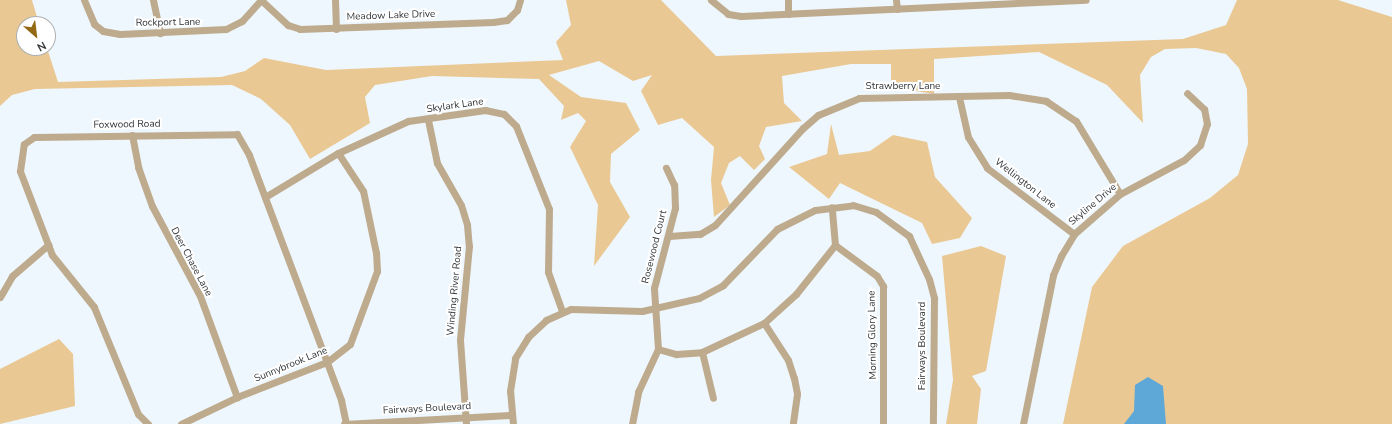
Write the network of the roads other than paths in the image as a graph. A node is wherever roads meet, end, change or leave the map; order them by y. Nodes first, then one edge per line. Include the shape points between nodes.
1 (84, 0) edge
2 (153, 0) edge
3 (261, 0) edge
4 (335, 0) edge
5 (520, 0) edge
6 (711, 0) edge
7 (788, 0) edge
8 (896, 0) edge
9 (1086, 0) edge
10 (1039, 1) edge
11 (968, 3) edge
12 (897, 9) junction
13 (788, 14) junction
14 (336, 29) junction
15 (160, 33) junction
16 (1187, 93) dead end
17 (959, 97) junction
18 (428, 120) junction
19 (132, 135) junction
20 (338, 153) junction
21 (666, 168) dead end
22 (1120, 194) junction
23 (265, 197) junction
24 (832, 207) junction
25 (1074, 234) junction
26 (669, 236) junction
27 (48, 245) junction
28 (835, 245) junction
29 (0, 297) edge
30 (655, 309) junction
31 (562, 311) junction
32 (764, 323) junction
33 (658, 348) junction
34 (702, 352) junction
35 (327, 362) junction
36 (237, 397) junction
37 (713, 398) dead end
38 (512, 414) junction
39 (466, 416) junction
40 (391, 423) edge
41 (148, 424) edge
42 (181, 424) edge
43 (345, 424) edge
44 (466, 424) edge
45 (512, 424) edge
46 (632, 424) edge
47 (793, 424) edge
48 (883, 424) edge
49 (933, 424) edge
50 (1023, 424) edge

1 - 15 street, Rockport Lane via 94,24 103,32
2 - 15 street
3 - 14 street, Meadow Lake Drive via 288,26 300,29
3 - 15 street, Rockport Lane via 242,21 226,29
4 - 14 street
5 - 14 street, Meadow Lake Drive via 517,10 507,20
6 - 13 street via 728,14
7 - 13 street
8 - 12 street
9 - 10 street
10 - 11 street
11 - 12 street
12 - 13 street
16 - 22 street, Skyline Drive via 1204,109 1207,124 1200,145 1184,160
17 - 22 street, Strawberry Lane via 1009,95 1046,101 1059,108 1076,121
17 - 25 street, Wellington Lane via 968,137 987,168
17 - 26 street, Strawberry Lane via 860,98 841,103 803,128 714,225 700,234
18 - 20 street, Skylark Lane via 408,121
18 - 31 street, Skylark Lane via 485,110 504,114 516,126 549,209 548,272
18 - 39 street, Winding River Road via 436,163 461,204 467,224 469,246 460,340
19 - 23 street, Foxwood Road via 237,134 243,140
19 - 27 street, Foxwood Road via 34,137 24,144 20,171
19 - 36 street, Deer Chase Lane via 138,167 152,206 200,296
20 - 23 street, Skylark Lane
20 - 35 street, Sunnybrook Lane via 362,191 377,271 350,344
21 - 26 street, Rosewood Court via 674,186 675,208
22 - 25 street, Skyline Drive
23 - 35 street, Foxwood Road
24 - 28 street
24 - 30 street, Fairways Boulevard via 815,210 777,229 723,285 698,298
24 - 49 street, Fairways Boulevard via 853,205 876,212 909,236 919,255 934,298
25 - 50 street, Skyline Drive via 1053,275
26 - 30 street, Rosewood Court via 654,288
27 - 29 street via 12,276
27 - 41 street, Foxwood Road via 52,255 94,307 138,414
28 - 32 street via 796,294
28 - 48 street, Morning Glory Lane via 876,276 883,286
30 - 31 street, Fairways Boulevard via 589,307
30 - 33 street, Rosewood Court
31 - 38 street, Fairways Boulevard via 536,327 520,347 511,374
32 - 34 street
32 - 47 street via 788,360 794,378 797,394
33 - 34 street via 676,354
33 - 46 street via 638,392
34 - 37 street
35 - 36 street, Sunnybrook Lane
35 - 43 street, Foxwood Road
36 - 42 street, Sunnybrook Lane
38 - 39 street, Fairways Boulevard
38 - 45 street, Fairways Boulevard
39 - 40 street, Fairways Boulevard
39 - 44 street, Winding River Road
40 - 43 street, Fairways Boulevard

